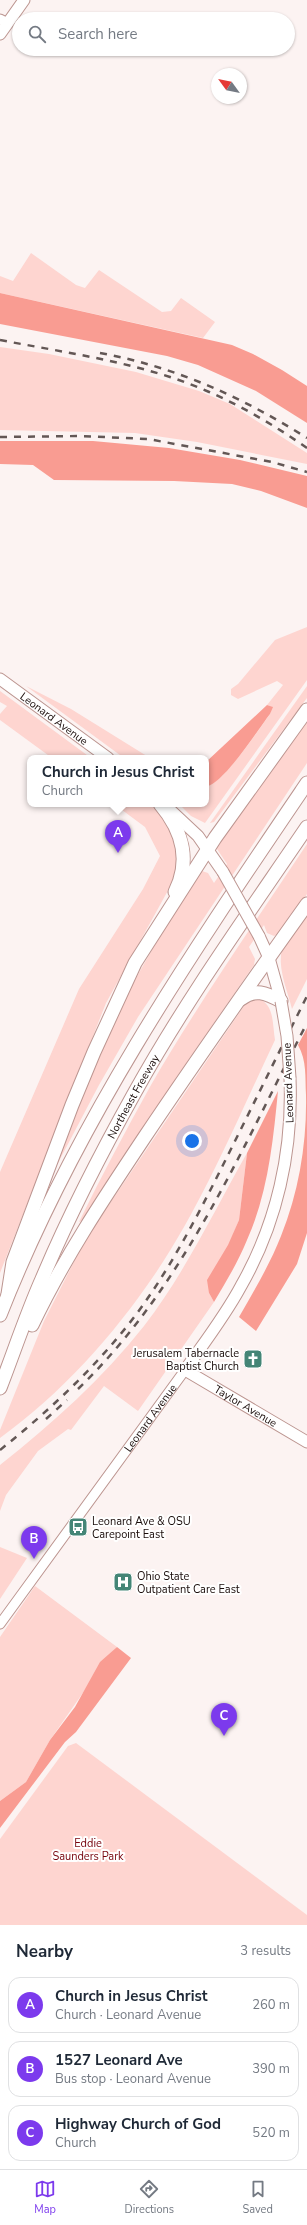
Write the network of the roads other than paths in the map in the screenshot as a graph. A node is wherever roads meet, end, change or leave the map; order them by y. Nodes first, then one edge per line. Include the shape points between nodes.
1 (24, 0) edge
2 (13, 12) edge
3 (12, 13) edge
4 (4, 21) edge
5 (0, 34) edge
6 (0, 679) edge
7 (307, 710) edge
8 (104, 755) edge
9 (307, 783) edge
10 (163, 807) edge
11 (167, 807) edge
12 (307, 827) edge
13 (209, 850) junction
14 (307, 904) edge
15 (146, 946) junction
16 (269, 958) junction
17 (239, 1000) junction
18 (280, 1001) junction
19 (8, 1294) junction
20 (0, 1314) edge
21 (185, 1370) junction
22 (0, 1388) edge
23 (0, 1393) edge
24 (307, 1442) edge
25 (0, 1624) edge

1 - 2 main road
3 - 4 main road
4 - 5 main road
6 - 8 main road, Leonard Avenue
7 - 13 highway
9 - 19 highway via 185,965 114,1079 62,1177
10 - 15 highway via 171,817 180,836 183,866 180,882
11 - 13 main road, Leonard Avenue
12 - 22 highway, Northeast Freeway via 195,992 122,1115 54,1252
13 - 15 highway
13 - 16 main road, Leonard Avenue, bridge
14 - 16 highway
15 - 19 highway via 117,1001 72,1105 13,1262
16 - 17 highway
16 - 18 main road, Leonard Avenue
17 - 18 highway via 252,992 259,992
17 - 23 highway via 87,1223 37,1316
18 - 21 main road, Leonard Avenue, bridge via 287,1036 290,1128 277,1198 264,1238 233,1301
19 - 20 highway
21 - 24 main road, Taylor Avenue
21 - 25 street, Leonard Avenue

